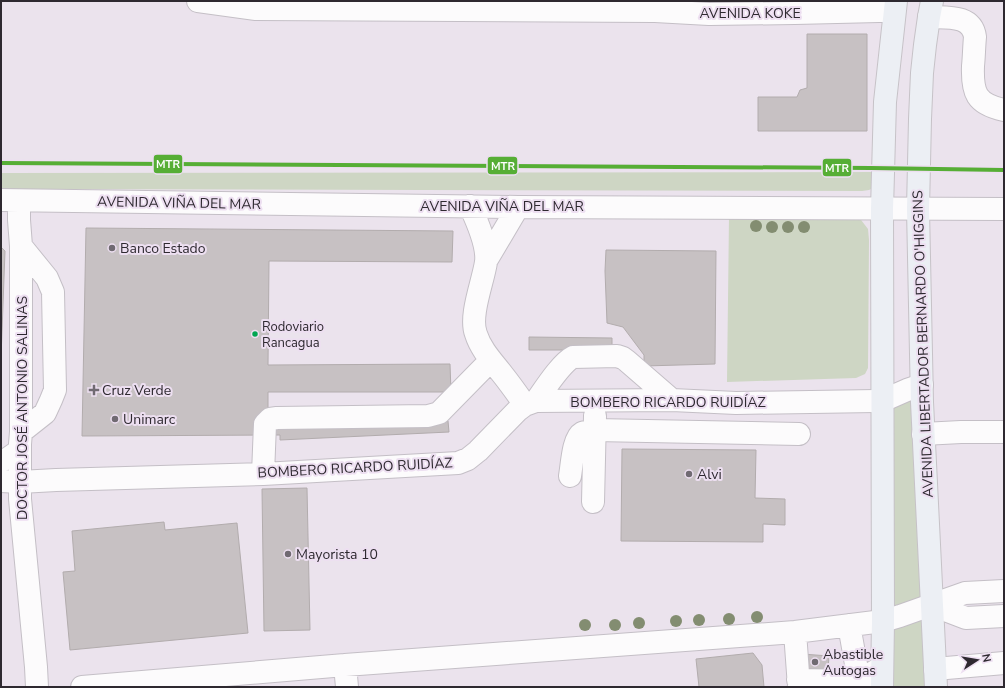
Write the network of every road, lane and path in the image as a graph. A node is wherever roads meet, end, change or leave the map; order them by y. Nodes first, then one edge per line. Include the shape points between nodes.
1 (198, 1) edge
2 (330, 5) edge
3 (540, 6) edge
4 (895, 6) edge
5 (931, 9) edge
6 (1004, 110) edge
7 (10, 200) edge
8 (470, 206) junction
9 (518, 207) junction
10 (882, 208) junction
11 (918, 209) junction
12 (1004, 209) edge
13 (21, 246) junction
14 (486, 261) junction
15 (491, 360) junction
16 (922, 385) junction
17 (672, 400) junction
18 (595, 401) junction
19 (882, 401) junction
20 (530, 403) junction
21 (595, 430) junction
22 (1004, 432) edge
23 (799, 434) dead end
24 (923, 434) junction
25 (14, 447) edge
26 (263, 474) junction
27 (570, 476) dead end
28 (11, 481) edge
29 (593, 502) dead end
30 (1004, 591) edge
31 (932, 605) junction
32 (1004, 616) edge
33 (883, 621) junction
34 (849, 625) junction
35 (795, 632) junction
36 (1004, 663) edge
37 (345, 665) junction
38 (882, 677) edge
39 (936, 678) edge
40 (799, 684) edge
41 (859, 684) edge
42 (36, 687) edge
43 (82, 687) edge
44 (347, 687) edge

1 - 2 street, AVENIDA KOKE via 256,9
2 - 3 street, AVENIDA KOKE
3 - 4 street, AVENIDA KOKE via 710,14 795,14 879,11
4 - 10 main road via 885,102
5 - 6 street via 969,24 975,37 975,90 981,100
5 - 11 main road, AVENIDA LIBERTADOR BERNARDO O'HIGGINS via 922,73
7 - 8 street, AVENIDA VIÑA DEL MAR
7 - 13 street, DOCTOR JOSÉ ANTONIO SALINAS via 19,220
8 - 9 street, AVENIDA VIÑA DEL MAR
8 - 14 street via 481,233
9 - 10 street, AVENIDA VIÑA DEL MAR
9 - 14 street
10 - 11 street, AVENIDA VIÑA DEL MAR
10 - 19 main road
11 - 12 street, AVENIDA VIÑA DEL MAR
11 - 16 main road, AVENIDA LIBERTADOR BERNARDO O'HIGGINS
13 - 25 street, DOCTOR JOSÉ ANTONIO SALINAS
13 - 25 street via 48,278 53,292 55,390 45,413
14 - 15 street via 474,322 477,338
15 - 20 street via 513,388
15 - 26 street via 439,413 434,415 270,419 266,424
16 - 19 street
16 - 24 main road, AVENIDA LIBERTADOR BERNARDO O'HIGGINS
17 - 18 street, BOMBERO RICARDO RUIDÍAZ
17 - 19 street, BOMBERO RICARDO RUIDÍAZ via 736,403
17 - 20 street via 636,369 560,370
18 - 20 street, BOMBERO RICARDO RUIDÍAZ
18 - 21 street
19 - 33 main road
20 - 26 street, BOMBERO RICARDO RUIDÍAZ via 517,411 478,451 458,463
21 - 23 street
21 - 27 street via 579,435
21 - 29 street
22 - 24 street
24 - 31 main road, AVENIDA LIBERTADOR BERNARDO O'HIGGINS
25 - 28 street, DOCTOR JOSÉ ANTONIO SALINAS
26 - 28 street, BOMBERO RICARDO RUIDÍAZ
28 - 42 street, DOCTOR JOSÉ ANTONIO SALINAS via 20,499
30 - 31 street via 965,593
31 - 32 street via 966,618
31 - 33 street
31 - 39 main road, AVENIDA LIBERTADOR BERNARDO O'HIGGINS
33 - 34 street
33 - 38 main road
34 - 35 street
34 - 41 street
35 - 37 street
35 - 40 street
36 - 39 street
37 - 43 street
37 - 44 street
38 - 41 street
40 - 41 street

